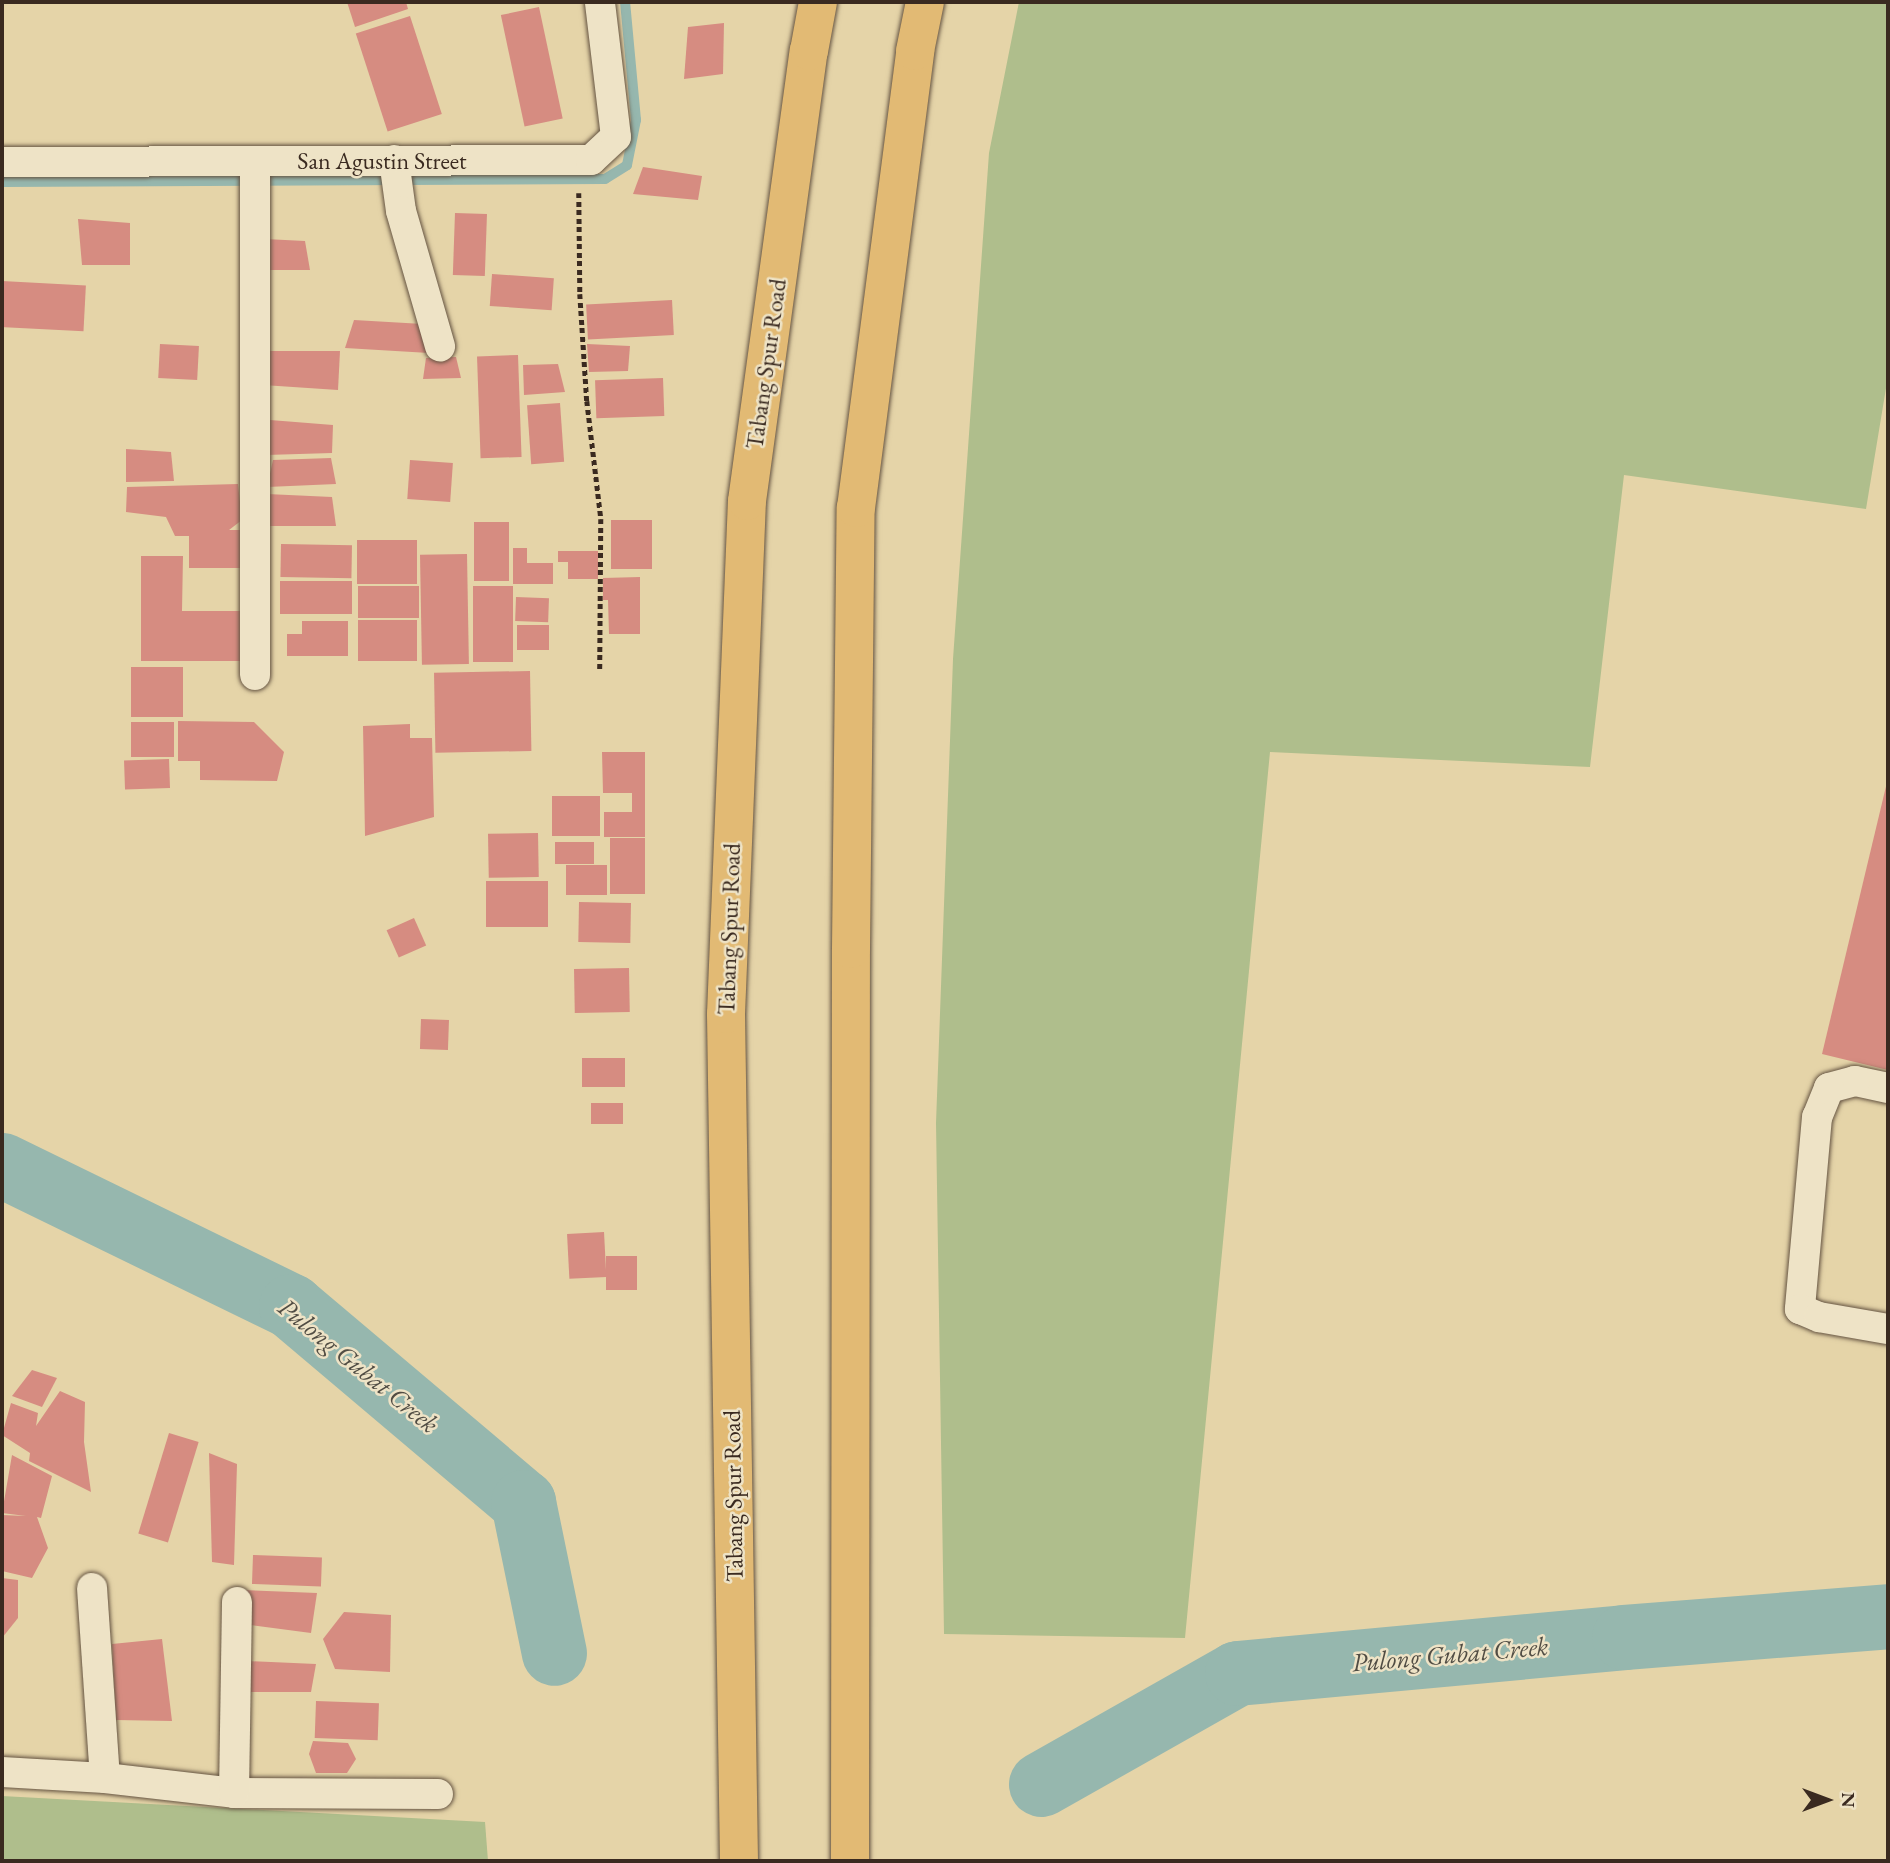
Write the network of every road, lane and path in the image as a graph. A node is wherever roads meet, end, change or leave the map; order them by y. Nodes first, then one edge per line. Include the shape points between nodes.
1 (600, 2) edge
2 (818, 2) edge
3 (925, 2) edge
4 (394, 160) junction
5 (2, 162) edge
6 (255, 162) junction
7 (579, 190) dead end
8 (440, 346) dead end
9 (600, 671) dead end
10 (255, 676) dead end
11 (1888, 1088) edge
12 (1888, 1329) edge
13 (92, 1588) dead end
14 (236, 1602) dead end
15 (2, 1772) edge
16 (105, 1778) junction
17 (234, 1793) junction
18 (438, 1794) dead end
19 (739, 1861) edge
20 (850, 1861) edge

1 - 4 street, San Agustin Street via 616,137 591,160
2 - 19 highway, Tabang Spur Road via 746,529 726,1014
3 - 20 highway via 856,508
4 - 6 street, San Agustin Street
4 - 8 street via 401,211
5 - 6 street, San Agustin Street
6 - 10 street
7 - 9 path via 587,401 601,519
11 - 12 street via 1854,1081 1829,1088 1817,1117 1800,1309 1819,1317
13 - 16 street
14 - 17 street
15 - 16 street
16 - 17 street
17 - 18 street

